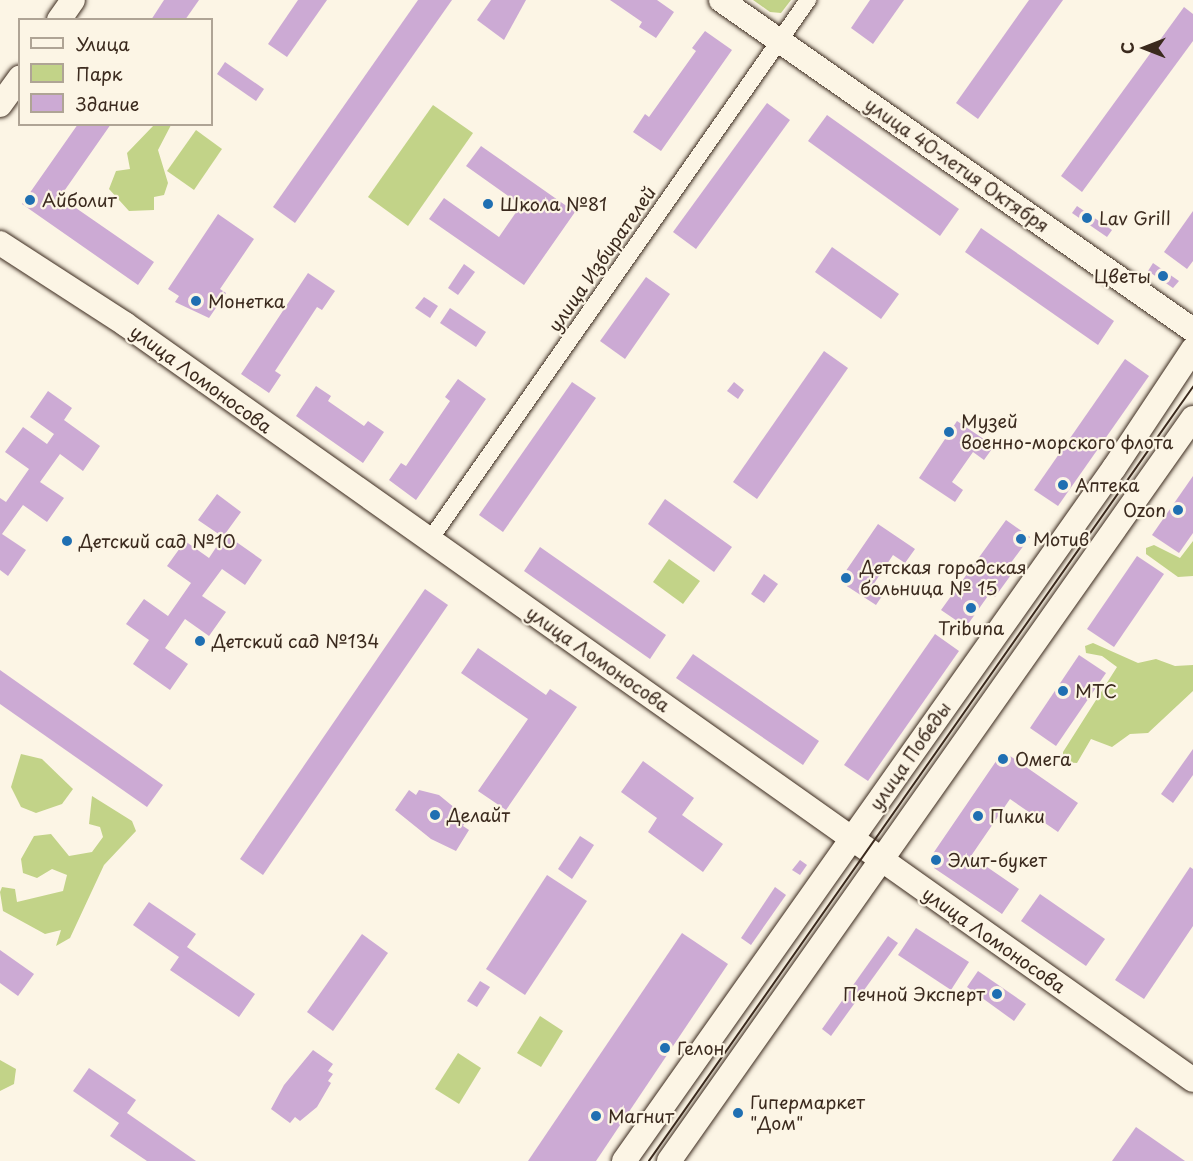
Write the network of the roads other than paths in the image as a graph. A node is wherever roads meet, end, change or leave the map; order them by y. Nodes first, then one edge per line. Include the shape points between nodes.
1 (73, 0) edge
2 (722, 0) edge
3 (807, 0) edge
4 (60, 18) edge
5 (779, 40) junction
6 (18, 79) edge
7 (0, 105) edge
8 (0, 243) edge
9 (1193, 330) edge
10 (1193, 350) edge
11 (1193, 418) edge
12 (429, 541) junction
13 (851, 839) junction
14 (882, 861) junction
15 (1193, 1080) edge
16 (624, 1161) edge
17 (669, 1161) edge

1 - 4 main road
2 - 5 main road, улица 40-летия Октября
3 - 5 street, улица Избирателей
5 - 9 main road, улица 40-летия Октября
5 - 12 street, улица Избирателей
6 - 7 main road
8 - 12 main road, улица Ломоносова via 125,324
10 - 13 main road, улица Победы
11 - 14 main road, улица Победы
12 - 13 main road, улица Ломоносова
13 - 14 main road, улица Ломоносова
13 - 16 main road, улица Победы
14 - 15 main road, улица Ломоносова
14 - 17 main road, улица Победы

